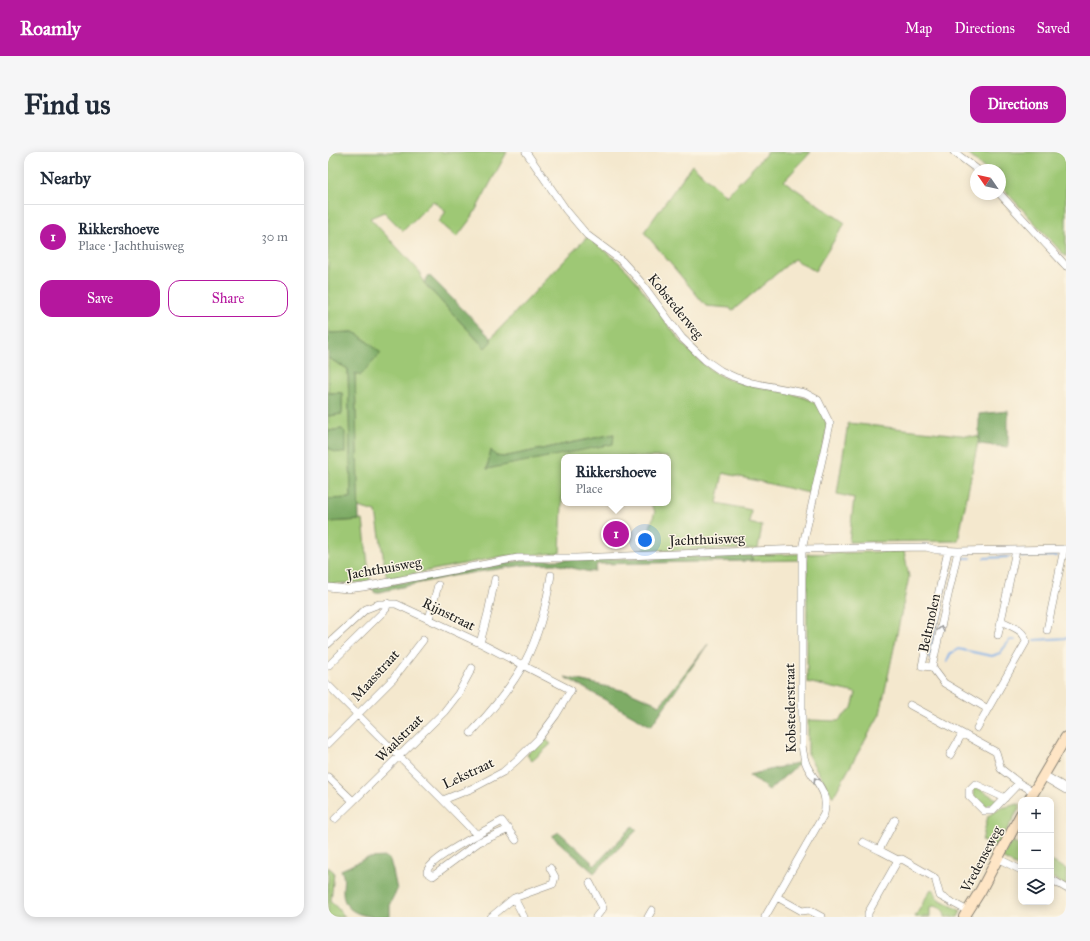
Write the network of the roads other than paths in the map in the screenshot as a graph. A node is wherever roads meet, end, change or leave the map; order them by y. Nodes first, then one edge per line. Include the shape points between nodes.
1 (526, 152) edge
2 (954, 152) edge
3 (970, 164) edge
4 (1006, 200) edge
5 (1066, 266) edge
6 (802, 549) junction
7 (1065, 549) edge
8 (1016, 550) junction
9 (948, 551) junction
10 (958, 551) junction
11 (551, 575) dead end
12 (495, 579) dead end
13 (438, 585) dead end
14 (328, 587) edge
15 (387, 603) junction
16 (429, 619) junction
17 (1001, 621) junction
18 (1047, 630) dead end
19 (998, 635) dead end
20 (423, 640) dead end
21 (480, 643) junction
22 (328, 644) edge
23 (328, 666) edge
24 (524, 666) junction
25 (932, 667) junction
26 (472, 668) dead end
27 (328, 685) edge
28 (564, 685) joint
29 (910, 705) dead end
30 (988, 709) junction
31 (357, 715) junction
32 (977, 728) dead end
33 (471, 733) dead end
34 (962, 734) junction
35 (1066, 737) edge
36 (328, 744) edge
37 (950, 755) dead end
38 (399, 757) junction
39 (328, 776) edge
40 (1044, 776) junction
41 (1018, 783) junction
42 (1066, 789) edge
43 (1031, 796) edge
44 (1005, 798) junction
45 (443, 800) junction
46 (353, 802) junction
47 (335, 819) dead end
48 (895, 820) dead end
49 (1018, 820) edge
50 (509, 829) junction
51 (476, 834) junction
52 (516, 840) dead end
53 (863, 842) dead end
54 (879, 850) junction
55 (997, 858) junction
56 (898, 860) junction
57 (550, 868) dead end
58 (1019, 869) edge
59 (1054, 881) edge
60 (590, 883) dead end
61 (1066, 888) edge
62 (777, 897) junction
63 (514, 898) junction
64 (652, 910) dead end
65 (802, 914) edge
66 (966, 914) edge
67 (492, 917) edge
68 (524, 917) edge
69 (596, 917) edge
70 (648, 917) edge
71 (765, 917) edge
72 (822, 917) edge
73 (868, 917) edge

1 - 6 street, Kobstederweg via 566,210 587,235 622,261 682,338 705,360 734,377 805,393 818,400 830,424 829,434
2 - 3 street
4 - 5 street
6 - 9 street, Jachthuisweg via 926,547
6 - 14 street, Jachthuisweg via 518,558 362,587
62 -> 6 street, Kobstederstraat via 824,814 826,803 824,793 807,766 802,745
7 - 8 street, Jachthuisweg
7 - 18 street
8 - 10 street, Jachthuisweg
8 - 17 street
9 - 10 street, Jachthuisweg
9 - 25 street, Beltmolen via 922,666
25 -> 10 street, Beltmolen
11 - 24 street via 537,638
12 - 21 street
13 - 16 street
15 - 16 street, Rijnstraat via 407,608
15 - 22 street, Rijnstraat via 366,609
15 - 23 street via 386,609
16 - 21 street, Rijnstraat
17 - 19 street
17 - 30 street via 1020,631 1026,642
20 - 31 street, Maasstraat via 393,679
21 - 24 street, Rijnstraat
24 - 28 street, Rijnstraat
24 - 33 street via 495,706
25 - 30 street via 944,683
26 - 38 street, Waalstraat via 448,707
27 - 31 street, Lekstraat
28 - 45 street, Lekstraat via 571,690 566,700 538,739 517,760 504,772 474,788
29 - 34 street
30 - 32 street
31 - 36 street, Maasstraat
31 - 38 street, Lekstraat
34 - 37 street
34 - 41 street via 996,752 1001,769
35 - 40 main road
38 - 45 street, Lekstraat
38 - 46 street, Waalstraat
39 - 46 street
40 - 42 street
40 - 43 main road
41 - 43 street
41 - 44 street
44 - 44 street via 992,811 984,811 969,796 969,790 975,784
45 - 51 street
46 - 47 street, Waalstraat
48 - 54 street
49 - 55 main road, Vredenseweg
50 - 51 street via 502,821
50 - 51 street via 479,842 435,874 428,874 427,868 430,865
50 - 52 street
53 - 54 street
54 - 56 street
55 - 58 street
55 - 66 main road, Vredenseweg
56 - 66 street via 905,860 935,878 940,896
56 - 73 street
57 - 63 street via 555,877 553,884
59 - 61 street
60 - 69 street via 603,908
62 - 65 street
62 - 71 street, Kobstederstraat
63 - 67 street
63 - 68 street
64 - 70 street
65 - 72 street via 809,910

